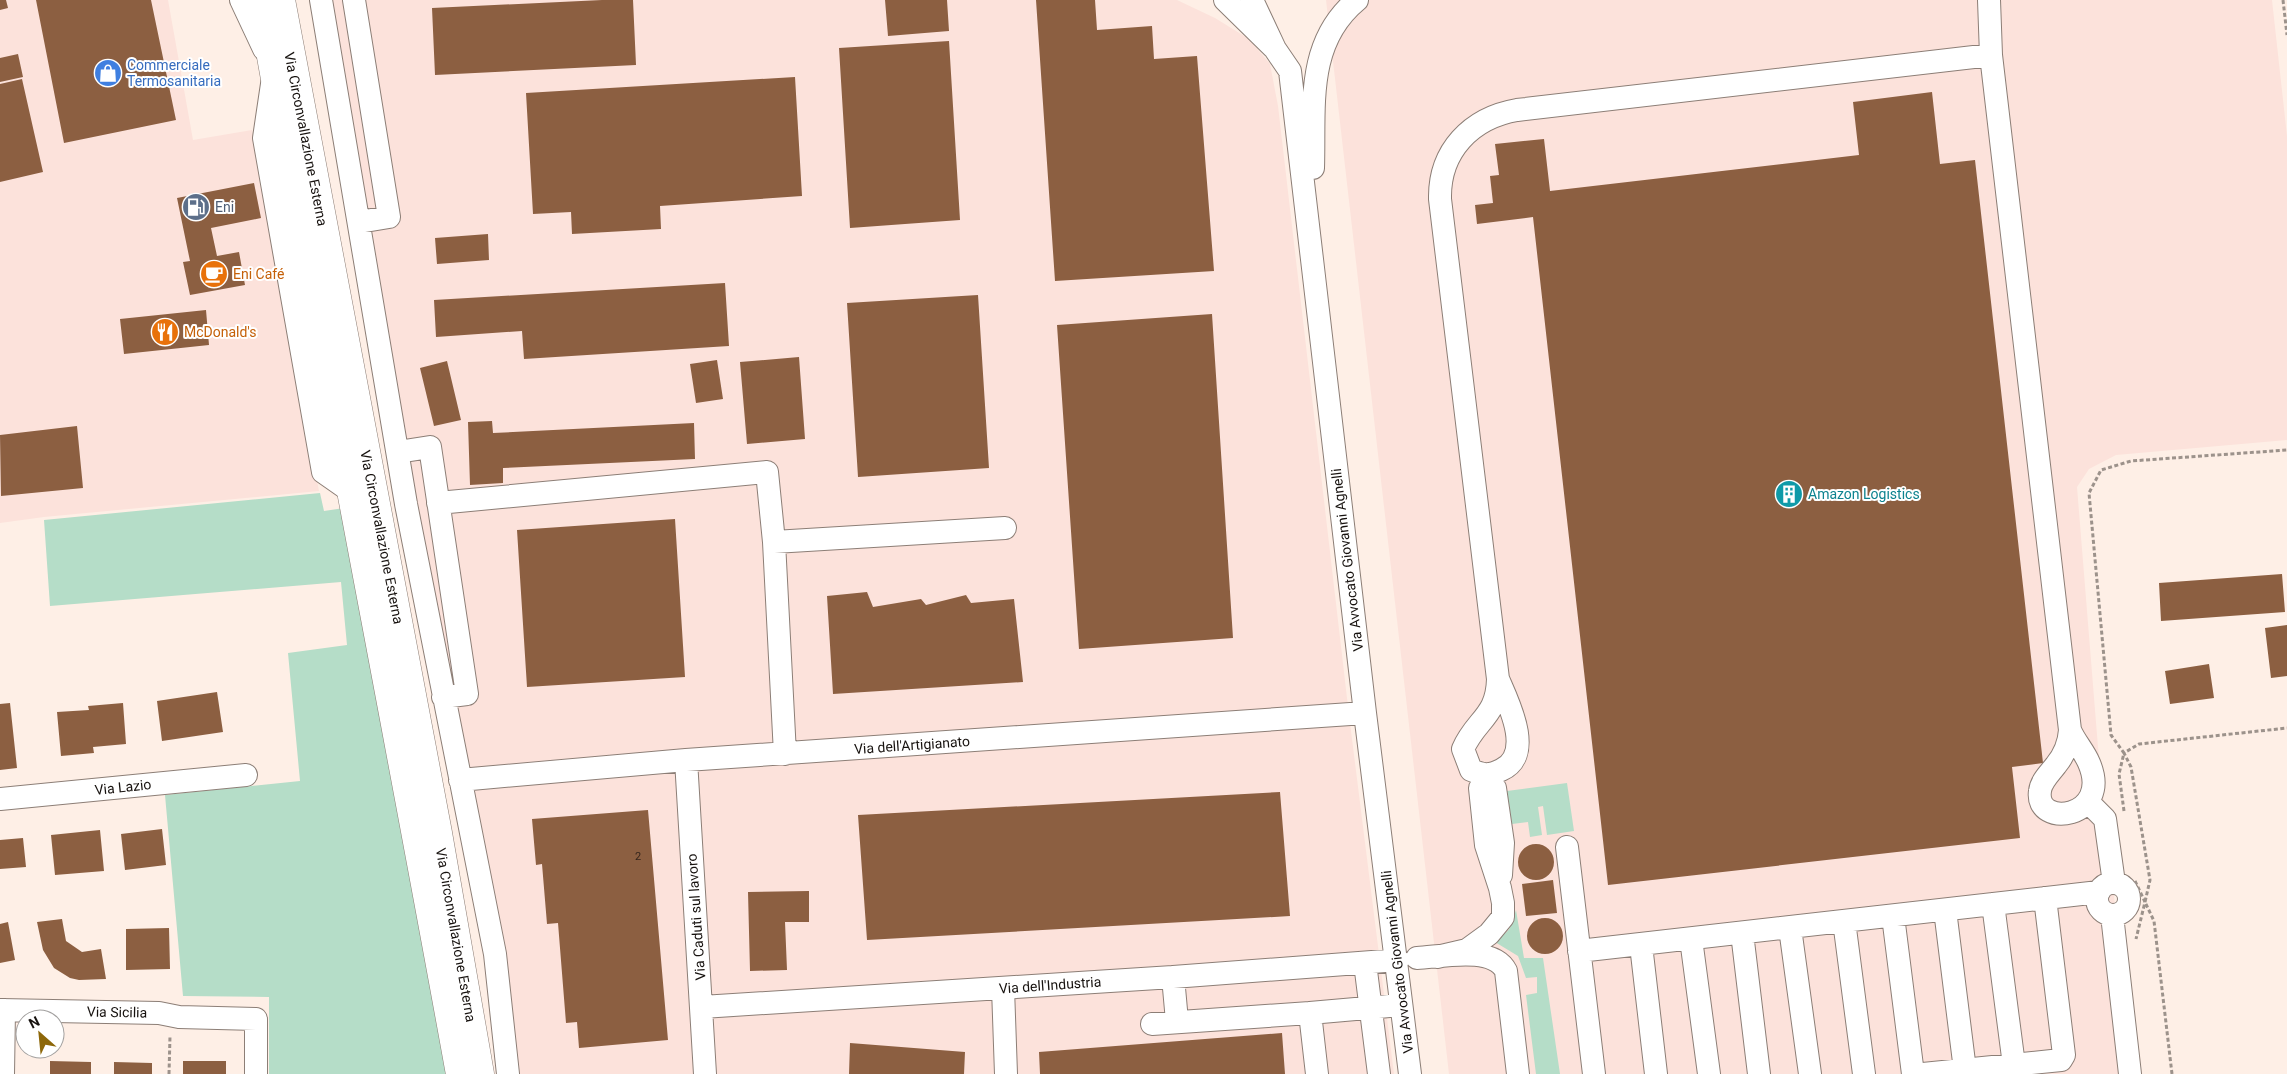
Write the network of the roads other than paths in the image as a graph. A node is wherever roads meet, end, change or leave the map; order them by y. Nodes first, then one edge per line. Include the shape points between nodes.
1 (241, 0) edge
2 (261, 0) edge
3 (281, 0) edge
4 (321, 0) edge
5 (354, 0) edge
6 (1225, 0) edge
7 (1252, 0) edge
8 (1357, 0) edge
9 (1989, 0) edge
10 (1275, 49) junction
11 (1991, 55) junction
12 (274, 70) junction
13 (359, 222) junction
14 (1310, 242) junction
15 (398, 452) junction
16 (438, 503) junction
17 (1005, 528) dead end
18 (774, 542) junction
19 (1498, 679) dead end
20 (443, 697) junction
21 (1365, 712) junction
22 (2070, 730) junction
23 (785, 754) junction
24 (686, 760) junction
25 (246, 775) dead end
26 (460, 780) junction
27 (1488, 788) dead end
28 (0, 799) edge
29 (2088, 802) junction
30 (1567, 847) dead end
31 (2106, 888) junction
32 (2045, 898) junction
33 (1993, 904) junction
34 (1945, 910) junction
35 (1893, 916) junction
36 (1844, 921) junction
37 (1790, 928) junction
38 (1742, 933) junction
39 (1691, 939) junction
40 (1641, 945) junction
41 (1579, 952) junction
42 (1417, 958) junction
43 (1365, 963) junction
44 (1174, 977) junction
45 (1003, 988) junction
46 (1401, 1005) junction
47 (702, 1007) junction
48 (1370, 1008) junction
49 (2, 1010) edge
50 (1310, 1013) junction
51 (1177, 1021) junction
52 (1152, 1024) dead end
53 (2014, 1064) junction
54 (1965, 1070) junction
55 (3, 1074) edge
56 (256, 1074) edge
57 (460, 1074) edge
58 (480, 1074) edge
59 (508, 1074) edge
60 (705, 1074) edge
61 (1006, 1074) edge
62 (1317, 1074) edge
63 (1378, 1074) edge
64 (1410, 1074) edge
65 (1518, 1074) edge
66 (1594, 1074) edge
67 (1656, 1074) edge
68 (1709, 1074) edge
69 (1759, 1074) edge
70 (1810, 1074) edge
71 (1864, 1074) edge
72 (1913, 1074) edge
73 (1923, 1074) edge
74 (2130, 1074) edge

1 - 12 street, Via Circonvallazione Esterna
2 - 12 main road, Via Circonvallazione Esterna
3 - 58 main road, Via Circonvallazione Esterna
4 - 13 street
5 - 13 street via 389,217
6 - 10 street
7 - 10 street
8 - 14 street via 1335,22 1322,45 1316,70
9 - 11 street
10 - 14 street, Via Avvocato Giovanni Agnelli via 1290,71
11 - 19 street via 1510,111 1477,124 1451,152 1440,188 1440,200
11 - 22 street
12 - 57 main road, Via Circonvallazione Esterna
13 - 15 street
14 - 21 street, Via Avvocato Giovanni Agnelli
15 - 16 street via 430,447
15 - 20 street
16 - 18 street via 766,472
16 - 20 street via 467,694
17 - 18 street
18 - 23 street
20 - 26 street
21 - 23 street, Via dell'Artigianato
21 - 42 street, Via Avvocato Giovanni Agnelli
22 - 29 street via 2089,763 2093,789
22 - 29 street via 2066,749 2043,781 2040,800 2045,808 2058,814 2073,813
23 - 24 street, Via dell'Artigianato
24 - 26 street, Via dell'Artigianato
24 - 47 street, Via Caduti sul lavoro
25 - 28 street, Via Lazio
26 - 59 street via 495,954
27 - 42 street via 1486,845 1500,888 1502,917 1488,934 1467,950
29 - 31 street via 2105,819
30 - 41 street
31 - 32 street
31 - 74 street via 2097,901 2100,909 2112,915
32 - 33 street
32 - 53 street via 2064,1055 2061,1060
33 - 34 street
33 - 53 street
34 - 35 street
34 - 54 street
35 - 36 street
35 - 72 street
36 - 37 street
36 - 71 street
37 - 38 street
37 - 70 street
38 - 39 street
38 - 69 street
39 - 40 street
39 - 68 street
40 - 41 street
40 - 67 street
41 - 66 street
42 - 43 street, Via dell'Industria
42 - 46 street, Via Avvocato Giovanni Agnelli
42 - 65 street via 1481,955 1504,966
43 - 44 street, Via dell'Industria
43 - 48 street
44 - 45 street, Via dell'Industria
44 - 51 street
45 - 47 street, Via dell'Industria
45 - 61 street
46 - 48 street
46 - 64 street, Via Avvocato Giovanni Agnelli
47 - 60 street, Via Caduti sul lavoro
48 - 50 street
48 - 63 street
49 - 55 street, Via Sicilia
49 - 56 street, Via Sicilia via 256,1019
50 - 51 street
50 - 62 street
51 - 52 street
53 - 54 street
54 - 73 street

